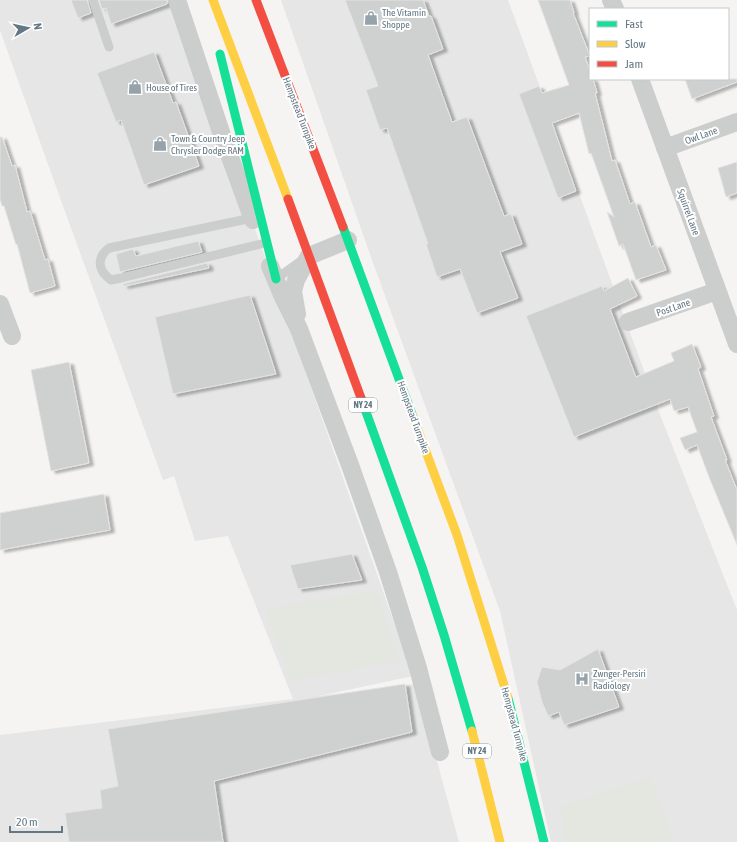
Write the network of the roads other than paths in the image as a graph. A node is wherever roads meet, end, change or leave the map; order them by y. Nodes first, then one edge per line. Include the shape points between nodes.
1 (93, 0) edge
2 (177, 0) edge
3 (207, 0) edge
4 (212, 0) edge
5 (256, 0) edge
6 (212, 23) dead end
7 (218, 46) dead end
8 (109, 48) dead end
9 (640, 80) edge
10 (737, 122) edge
11 (665, 148) junction
12 (252, 218) junction
13 (348, 240) junction
14 (261, 244) junction
15 (309, 256) junction
16 (276, 279) junction
17 (717, 291) junction
18 (0, 304) edge
19 (628, 322) dead end
20 (299, 329) junction
21 (12, 336) dead end
22 (737, 344) edge
23 (440, 752) dead end
24 (500, 842) edge
25 (544, 842) edge

1 - 8 lane
2 - 12 street
3 - 6 main road
4 - 15 main road, NY 24
5 - 13 main road, Hempstead Turnpike
7 - 16 main road
9 - 11 street, Squirrel Lane
10 - 11 street, Owl Lane
11 - 17 street, Squirrel Lane
12 - 14 street
12 - 14 lane via 109,248 104,252 100,268 111,280
13 - 15 street
13 - 25 main road, Hempstead Turnpike via 457,535 506,689
14 - 16 street
15 - 16 lane
15 - 20 street via 293,291
15 - 24 main road, NY 24 via 437,610
16 - 20 street
17 - 19 street, Post Lane
17 - 22 street, Squirrel Lane
18 - 21 street
20 - 23 street via 388,572 420,674

